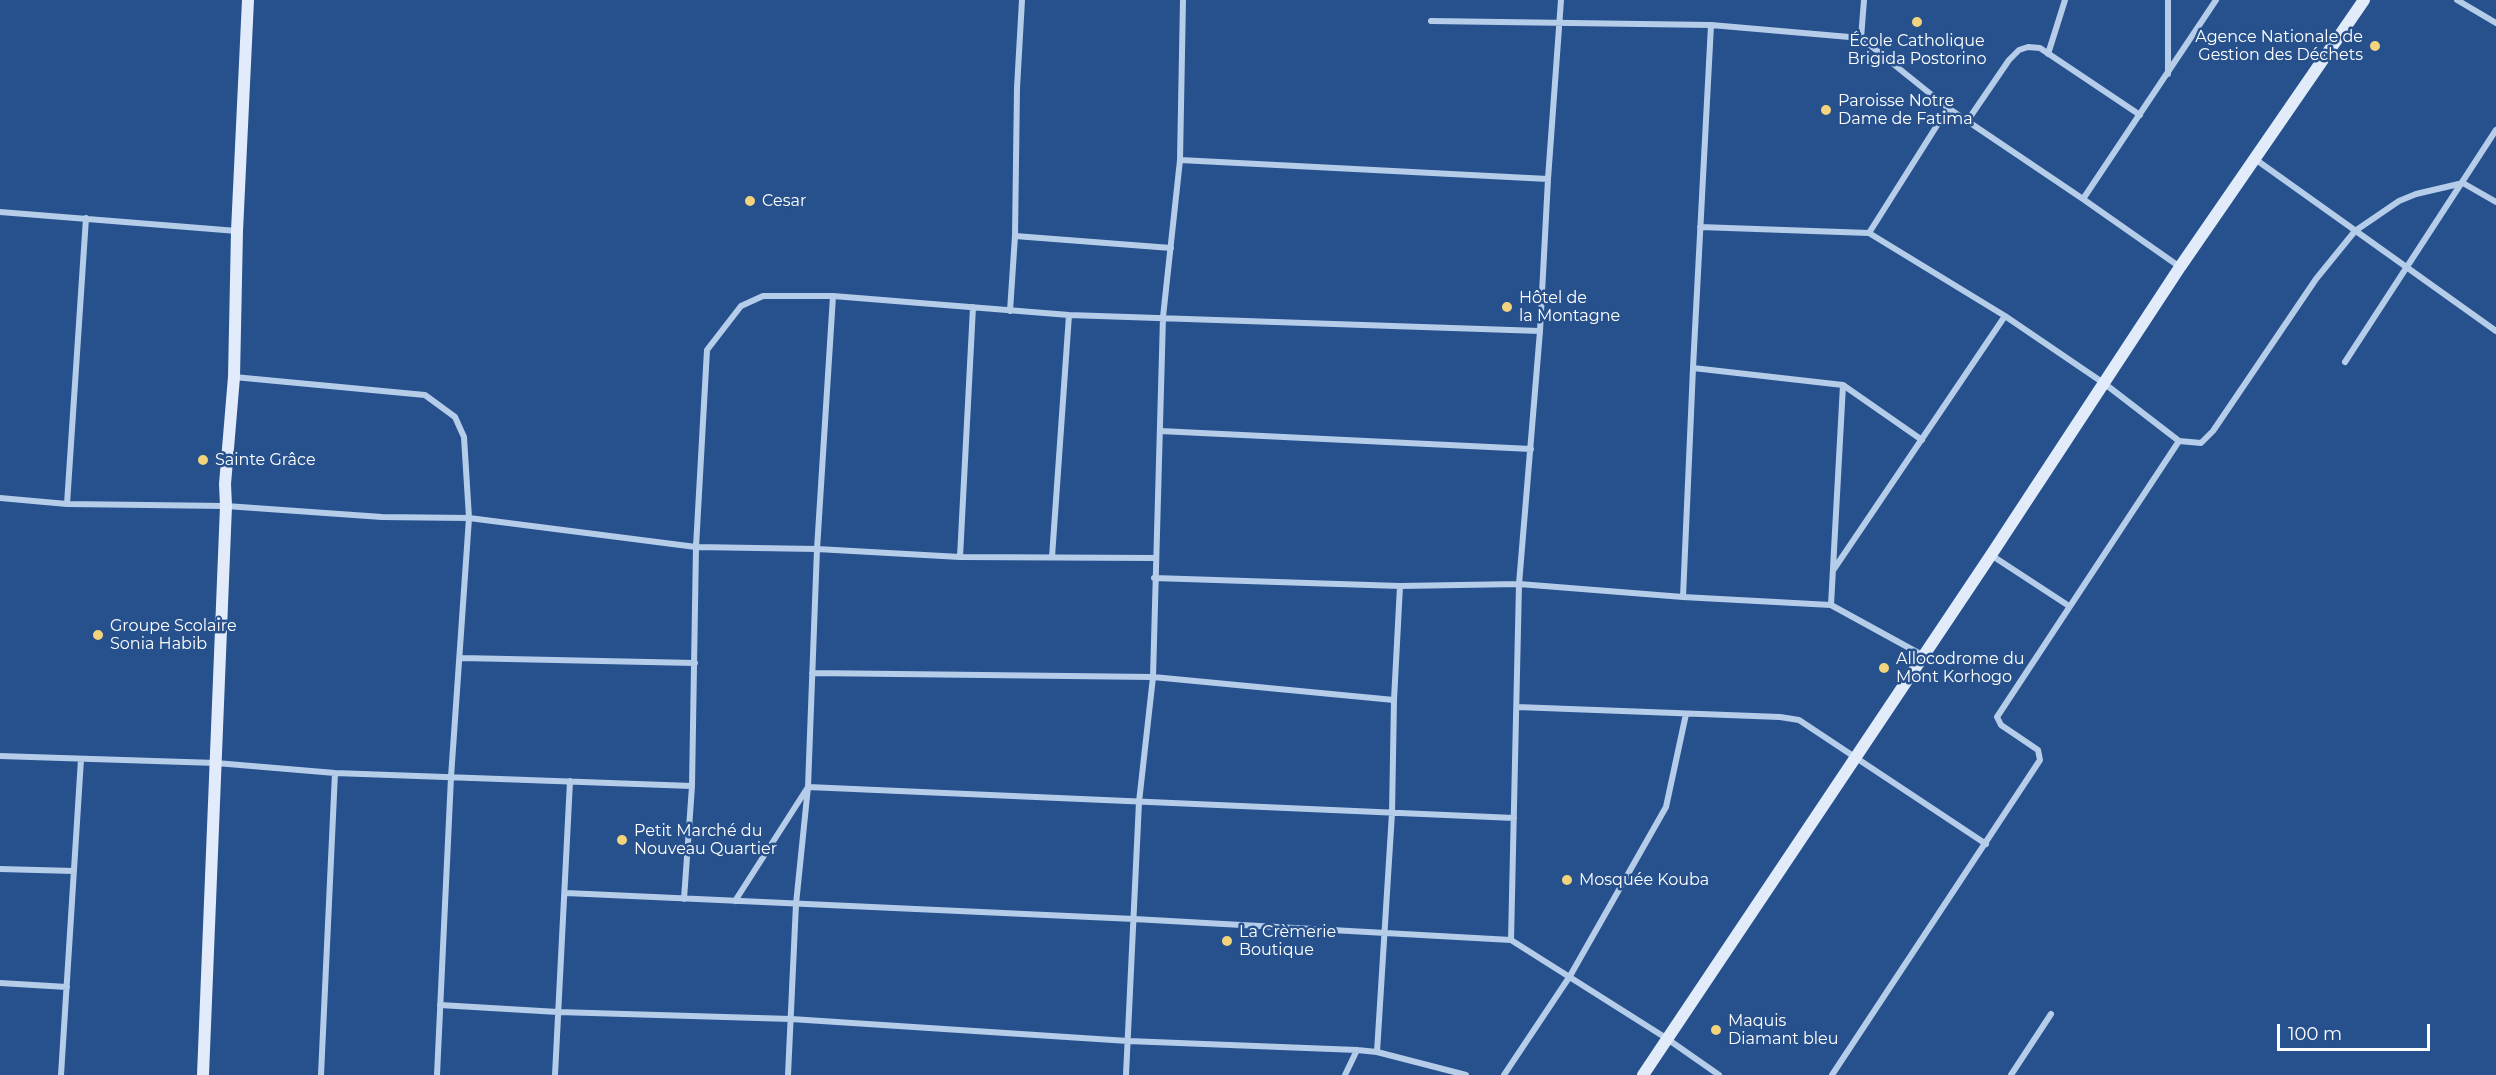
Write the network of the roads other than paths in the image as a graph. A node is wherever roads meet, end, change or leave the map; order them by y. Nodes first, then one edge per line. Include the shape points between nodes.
1 (248, 0) edge
2 (1022, 0) edge
3 (1183, 0) edge
4 (1561, 0) edge
5 (1864, 0) edge
6 (2065, 0) edge
7 (2168, 0) edge
8 (2216, 0) edge
9 (2364, 0) edge
10 (2457, 0) edge
11 (1431, 21) dead end
12 (2496, 22) edge
13 (1560, 23) junction
14 (1711, 25) junction
15 (1861, 38) junction
16 (2048, 54) junction
17 (2168, 74) junction
18 (1948, 108) junction
19 (2140, 115) junction
20 (1968, 120) junction
21 (2496, 130) edge
22 (2255, 159) junction
23 (1180, 160) junction
24 (1548, 179) junction
25 (2463, 183) junction
26 (2083, 199) junction
27 (2496, 202) edge
28 (0, 212) edge
29 (86, 218) junction
30 (1700, 227) junction
31 (237, 231) junction
32 (2355, 231) junction
33 (1869, 233) junction
34 (1015, 236) junction
35 (1171, 248) junction
36 (2180, 267) junction
37 (2407, 268) junction
38 (833, 296) junction
39 (974, 307) junction
40 (1010, 311) junction
41 (1069, 315) junction
42 (2005, 316) junction
43 (1163, 317) junction
44 (1540, 331) junction
45 (2496, 332) edge
46 (2345, 362) dead end
47 (1693, 368) junction
48 (234, 377) junction
49 (2105, 384) junction
50 (1843, 385) junction
51 (1160, 431) junction
52 (1922, 440) junction
53 (2179, 441) junction
54 (1531, 449) junction
55 (0, 498) edge
56 (67, 504) junction
57 (226, 506) junction
58 (469, 518) junction
59 (696, 547) junction
60 (818, 549) junction
61 (1991, 555) junction
62 (960, 557) junction
63 (1052, 557) junction
64 (1155, 558) junction
65 (1834, 570) junction
66 (1154, 578) junction
67 (1519, 584) junction
68 (1400, 586) junction
69 (1683, 597) junction
70 (1832, 605) junction
71 (2069, 606) junction
72 (1924, 656) junction
73 (461, 658) junction
74 (694, 663) junction
75 (812, 673) junction
76 (1153, 677) junction
77 (1394, 700) junction
78 (1517, 707) junction
79 (1686, 714) junction
80 (0, 756) edge
81 (1854, 758) junction
82 (81, 759) junction
83 (216, 763) junction
84 (335, 773) junction
85 (451, 777) junction
86 (570, 781) junction
87 (692, 786) junction
88 (808, 787) junction
89 (1139, 802) junction
90 (1392, 813) junction
91 (1514, 818) junction
92 (1986, 844) junction
93 (0, 869) edge
94 (74, 871) junction
95 (566, 893) junction
96 (684, 899) junction
97 (735, 901) junction
98 (796, 904) junction
99 (1134, 919) junction
100 (1385, 933) junction
101 (1511, 940) junction
102 (1570, 976) junction
103 (0, 983) edge
104 (67, 987) junction
105 (440, 1005) junction
106 (558, 1012) junction
107 (2051, 1014) dead end
108 (791, 1019) junction
109 (1666, 1038) junction
110 (1128, 1041) junction
111 (1358, 1050) junction
112 (1377, 1052) junction
113 (61, 1075) edge
114 (203, 1075) edge
115 (321, 1075) edge
116 (436, 1075) edge
117 (555, 1075) edge
118 (788, 1075) edge
119 (1126, 1075) edge
120 (1345, 1075) edge
121 (1466, 1075) edge
122 (1504, 1075) edge
123 (1643, 1075) edge
124 (1719, 1075) edge
125 (1832, 1075) edge
126 (2011, 1075) edge

1 - 31 street
2 - 34 street
3 - 23 street
4 - 13 street
5 - 15 street
6 - 16 street
7 - 17 street
8 - 17 street
9 - 22 street
10 - 12 street
11 - 13 street
13 - 14 street
13 - 24 street
14 - 15 street
14 - 30 street
15 - 18 street
16 - 19 street
16 - 20 street via 2040,48 2019,50
17 - 19 street
18 - 20 street
18 - 33 street
19 - 26 street
20 - 26 street
21 - 25 street
22 - 32 street
22 - 36 street
23 - 24 street
23 - 35 street
24 - 44 street
25 - 27 street
25 - 32 street via 2399,201
25 - 37 street
26 - 36 street
28 - 29 street
29 - 31 street
29 - 56 street
30 - 33 street
30 - 47 street
31 - 48 street
32 - 37 street
32 - 53 street via 2316,279 2213,431 2201,443
33 - 42 street
34 - 35 street
34 - 40 street
35 - 43 street
36 - 49 street
37 - 45 street
37 - 46 street
38 - 39 street
38 - 59 street via 763,296 741,306 707,350
38 - 60 street
39 - 40 street
39 - 62 street
40 - 41 street
41 - 43 street
41 - 63 street
42 - 49 street
42 - 52 street
43 - 44 street
43 - 51 street
44 - 54 street
47 - 50 street
47 - 69 street
48 - 57 street
48 - 58 street via 425,395 455,417 464,437
49 - 53 street
49 - 61 street
50 - 52 street
50 - 65 street
51 - 54 street
51 - 64 street
52 - 65 street
53 - 71 street
54 - 67 street
55 - 56 street
56 - 57 street
57 - 58 street via 382,517
57 - 83 street
58 - 59 street
58 - 73 street
59 - 60 street
59 - 74 street
60 - 62 street
60 - 75 street
61 - 71 street
61 - 72 street
62 - 63 street
63 - 64 street
64 - 66 street
65 - 70 street
66 - 68 street
66 - 76 street
67 - 68 street
67 - 69 street
67 - 78 street
68 - 77 street
69 - 70 street
70 - 72 street
71 - 92 street via 1997,717 2001,725 2038,750 2040,760
72 - 81 street
73 - 74 street
73 - 85 street
74 - 87 street
75 - 76 street
75 - 88 street
76 - 77 street
76 - 89 street
77 - 90 street
78 - 79 street
78 - 91 street
79 - 81 street via 1798,720
79 - 102 street via 1666,807
80 - 82 street
81 - 92 street
81 - 109 street
82 - 83 street
82 - 94 street
83 - 84 street
83 - 114 street
84 - 85 street
84 - 115 street
85 - 86 street
85 - 105 street
86 - 87 street
86 - 95 street
87 - 96 street
88 - 89 street
88 - 97 street
88 - 98 street
89 - 90 street
89 - 99 street
90 - 91 street
90 - 100 street
91 - 101 street
92 - 125 street
93 - 94 street
94 - 104 street
95 - 96 street
95 - 106 street
96 - 97 street
97 - 98 street
98 - 99 street
98 - 108 street
99 - 100 street
99 - 110 street
100 - 101 street
100 - 112 street
101 - 102 street
102 - 109 street
102 - 122 street
103 - 104 street
104 - 113 street
105 - 106 street
105 - 116 street
106 - 108 street
106 - 117 street
107 - 126 street
108 - 110 street
108 - 118 street
109 - 123 street
109 - 124 street
110 - 111 street
110 - 119 street
111 - 112 street
111 - 120 street
112 - 121 street

